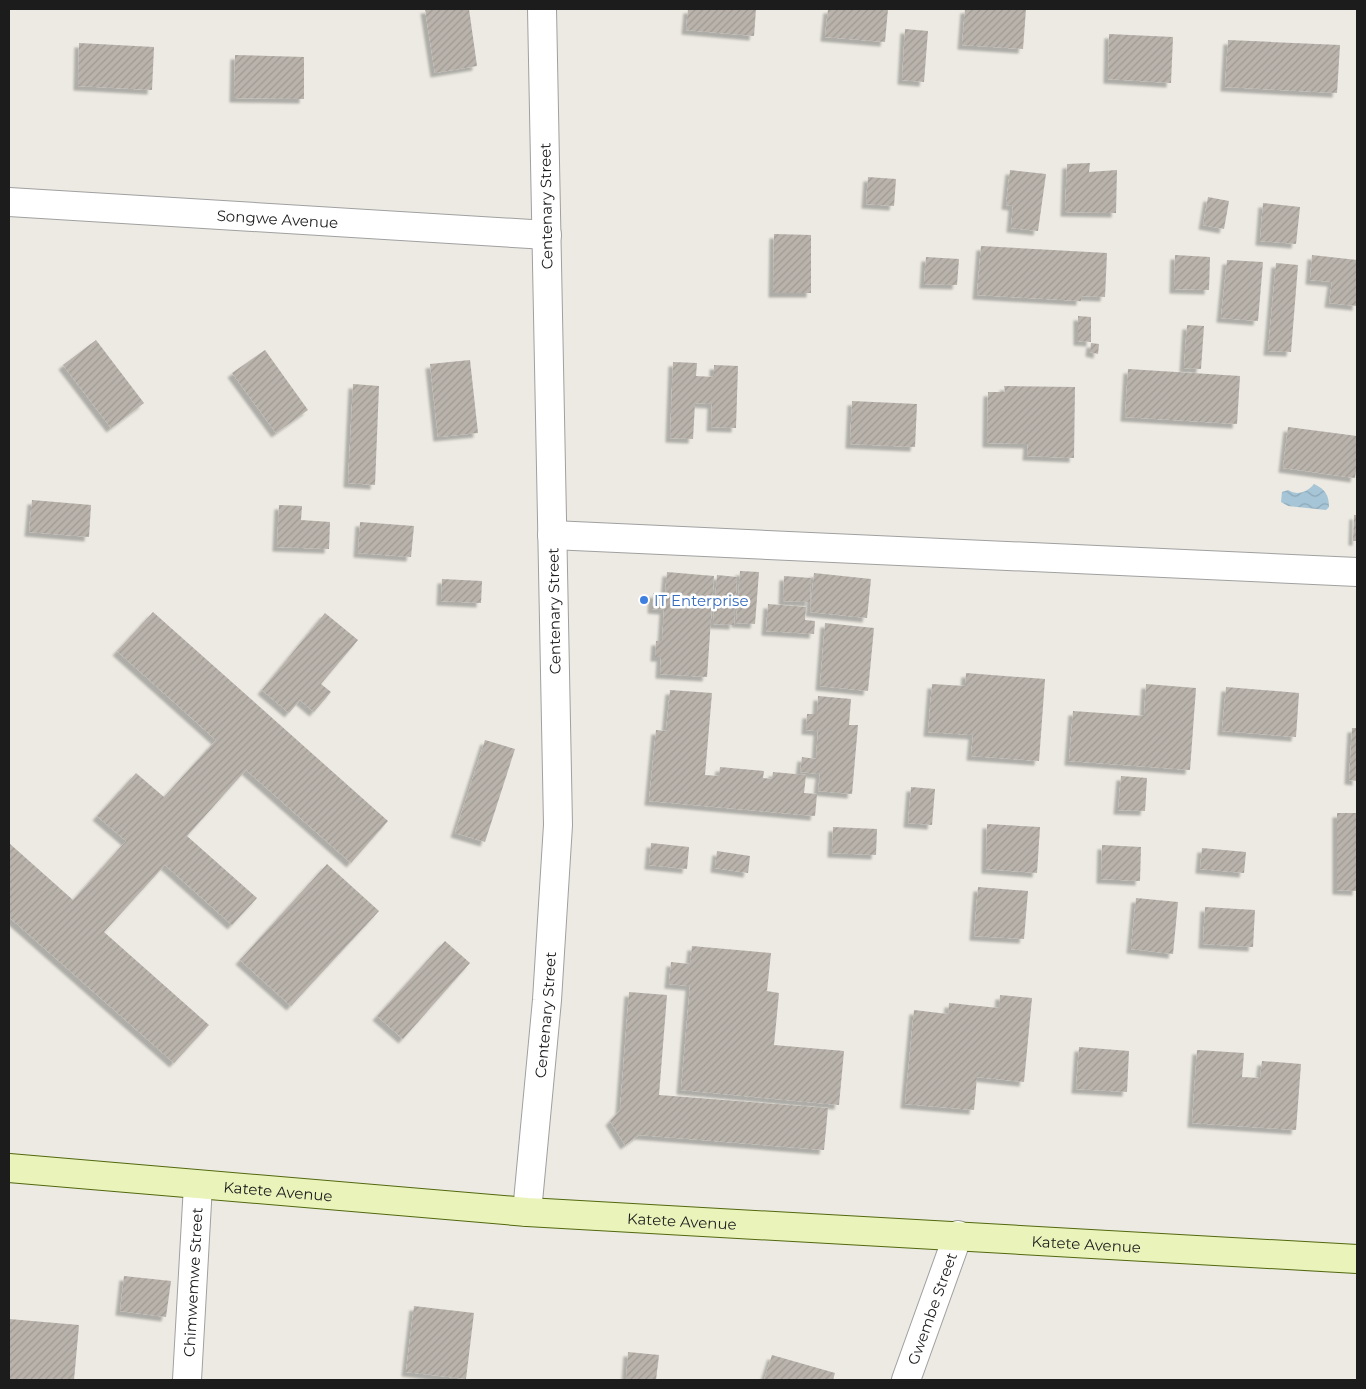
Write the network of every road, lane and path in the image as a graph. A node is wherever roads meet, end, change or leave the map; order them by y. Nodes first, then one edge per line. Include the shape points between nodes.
1 (542, 9) edge
2 (9, 202) edge
3 (547, 235) junction
4 (552, 535) junction
5 (1357, 572) edge
6 (9, 1168) edge
7 (198, 1185) junction
8 (527, 1212) junction
9 (958, 1235) junction
10 (1357, 1259) edge
11 (187, 1380) edge
12 (906, 1380) edge

1 - 3 street, Centenary Street
2 - 3 street, Songwe Avenue
3 - 4 street, Centenary Street
4 - 5 street
4 - 8 street, Centenary Street via 558,825 547,1000
6 - 7 street, Katete Avenue
7 - 8 street, Katete Avenue
7 - 11 street, Chimwemwe Street
8 - 9 street, Katete Avenue
9 - 10 street, Katete Avenue
9 - 12 street, Gwembe Street

